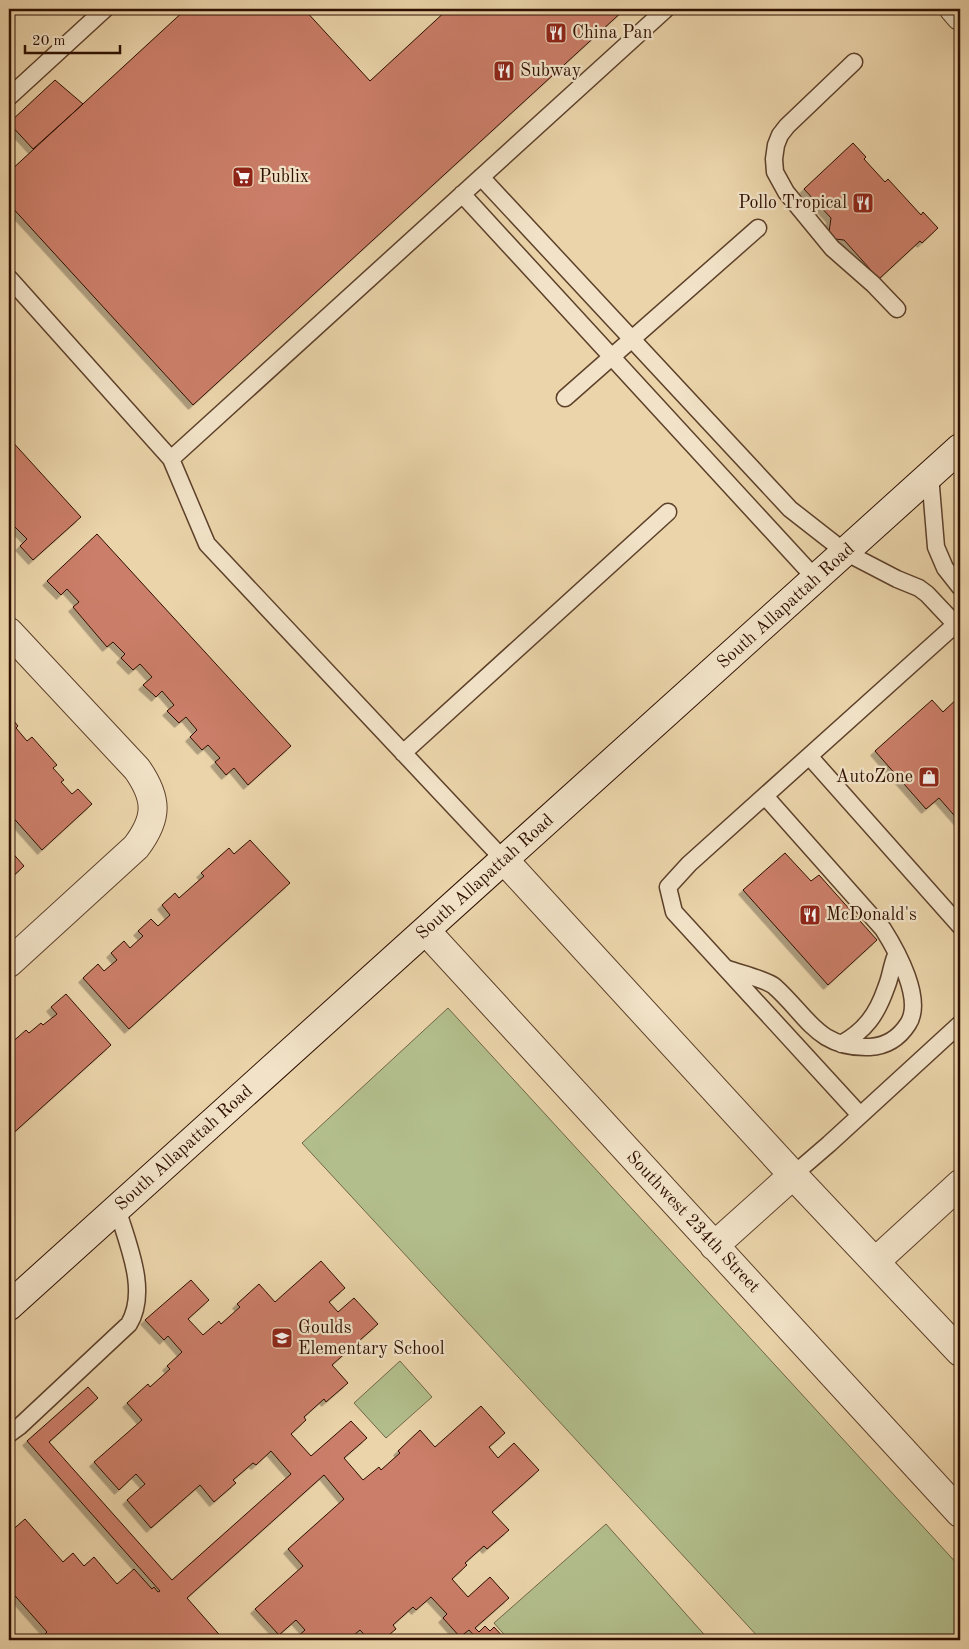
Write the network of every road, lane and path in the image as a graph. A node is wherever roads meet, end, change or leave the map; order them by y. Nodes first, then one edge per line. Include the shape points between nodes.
1 (105, 9) edge
2 (666, 9) edge
3 (954, 9) edge
4 (960, 16) edge
5 (854, 62) dead end
6 (9, 97) edge
7 (481, 177) junction
8 (462, 194) junction
9 (758, 228) dead end
10 (9, 278) edge
11 (897, 309) dead end
12 (632, 340) junction
13 (612, 357) junction
14 (566, 398) dead end
15 (960, 448) edge
16 (171, 458) junction
17 (930, 475) junction
18 (668, 512) dead end
19 (845, 552) junction
20 (816, 579) junction
21 (960, 587) edge
22 (958, 626) edge
23 (9, 632) edge
24 (403, 753) junction
25 (809, 756) junction
26 (765, 796) junction
27 (504, 860) junction
28 (960, 926) edge
29 (426, 931) junction
30 (896, 955) junction
31 (9, 963) edge
32 (726, 968) junction
33 (960, 1024) edge
34 (840, 1044) junction
35 (860, 1115) junction
36 (793, 1175) junction
37 (960, 1184) edge
38 (117, 1208) junction
39 (714, 1246) junction
40 (876, 1261) junction
41 (9, 1306) edge
42 (960, 1352) edge
43 (9, 1434) edge
44 (960, 1513) edge

1 - 6 lane
2 - 7 lane
3 - 4 street
5 - 11 lane via 780,135 776,145 775,172 794,203 832,248
7 - 8 lane
7 - 12 lane
8 - 13 lane
8 - 16 lane
9 - 12 lane
10 - 16 lane
12 - 13 lane
12 - 19 lane via 790,509
13 - 14 lane
13 - 20 lane
15 - 17 street, South Allapattah Road
16 - 24 lane via 207,544
17 - 19 street, South Allapattah Road
17 - 21 lane via 936,547 945,568
18 - 24 lane
19 - 20 street, South Allapattah Road
19 - 22 lane via 896,580 920,588
20 - 27 street, South Allapattah Road
22 - 25 lane
23 - 31 street via 136,769 144,780 154,812 145,835 136,847
24 - 27 lane
25 - 26 lane
25 - 28 lane
26 - 30 lane via 883,929
26 - 32 lane via 668,887 674,912
27 - 29 street, South Allapattah Road
27 - 36 street
29 - 38 street, South Allapattah Road
29 - 39 street, Southwest 234th Street
30 - 34 lane via 886,988 867,1025
30 - 34 lane via 914,1002 909,1022 893,1040 879,1046
32 - 34 lane via 773,985 811,1025
32 - 35 lane
33 - 35 lane
35 - 36 lane
36 - 39 street
36 - 40 street
37 - 40 street
38 - 41 street, South Allapattah Road
38 - 43 lane via 138,1282 132,1319
39 - 44 street, Southwest 234th Street
40 - 42 street

